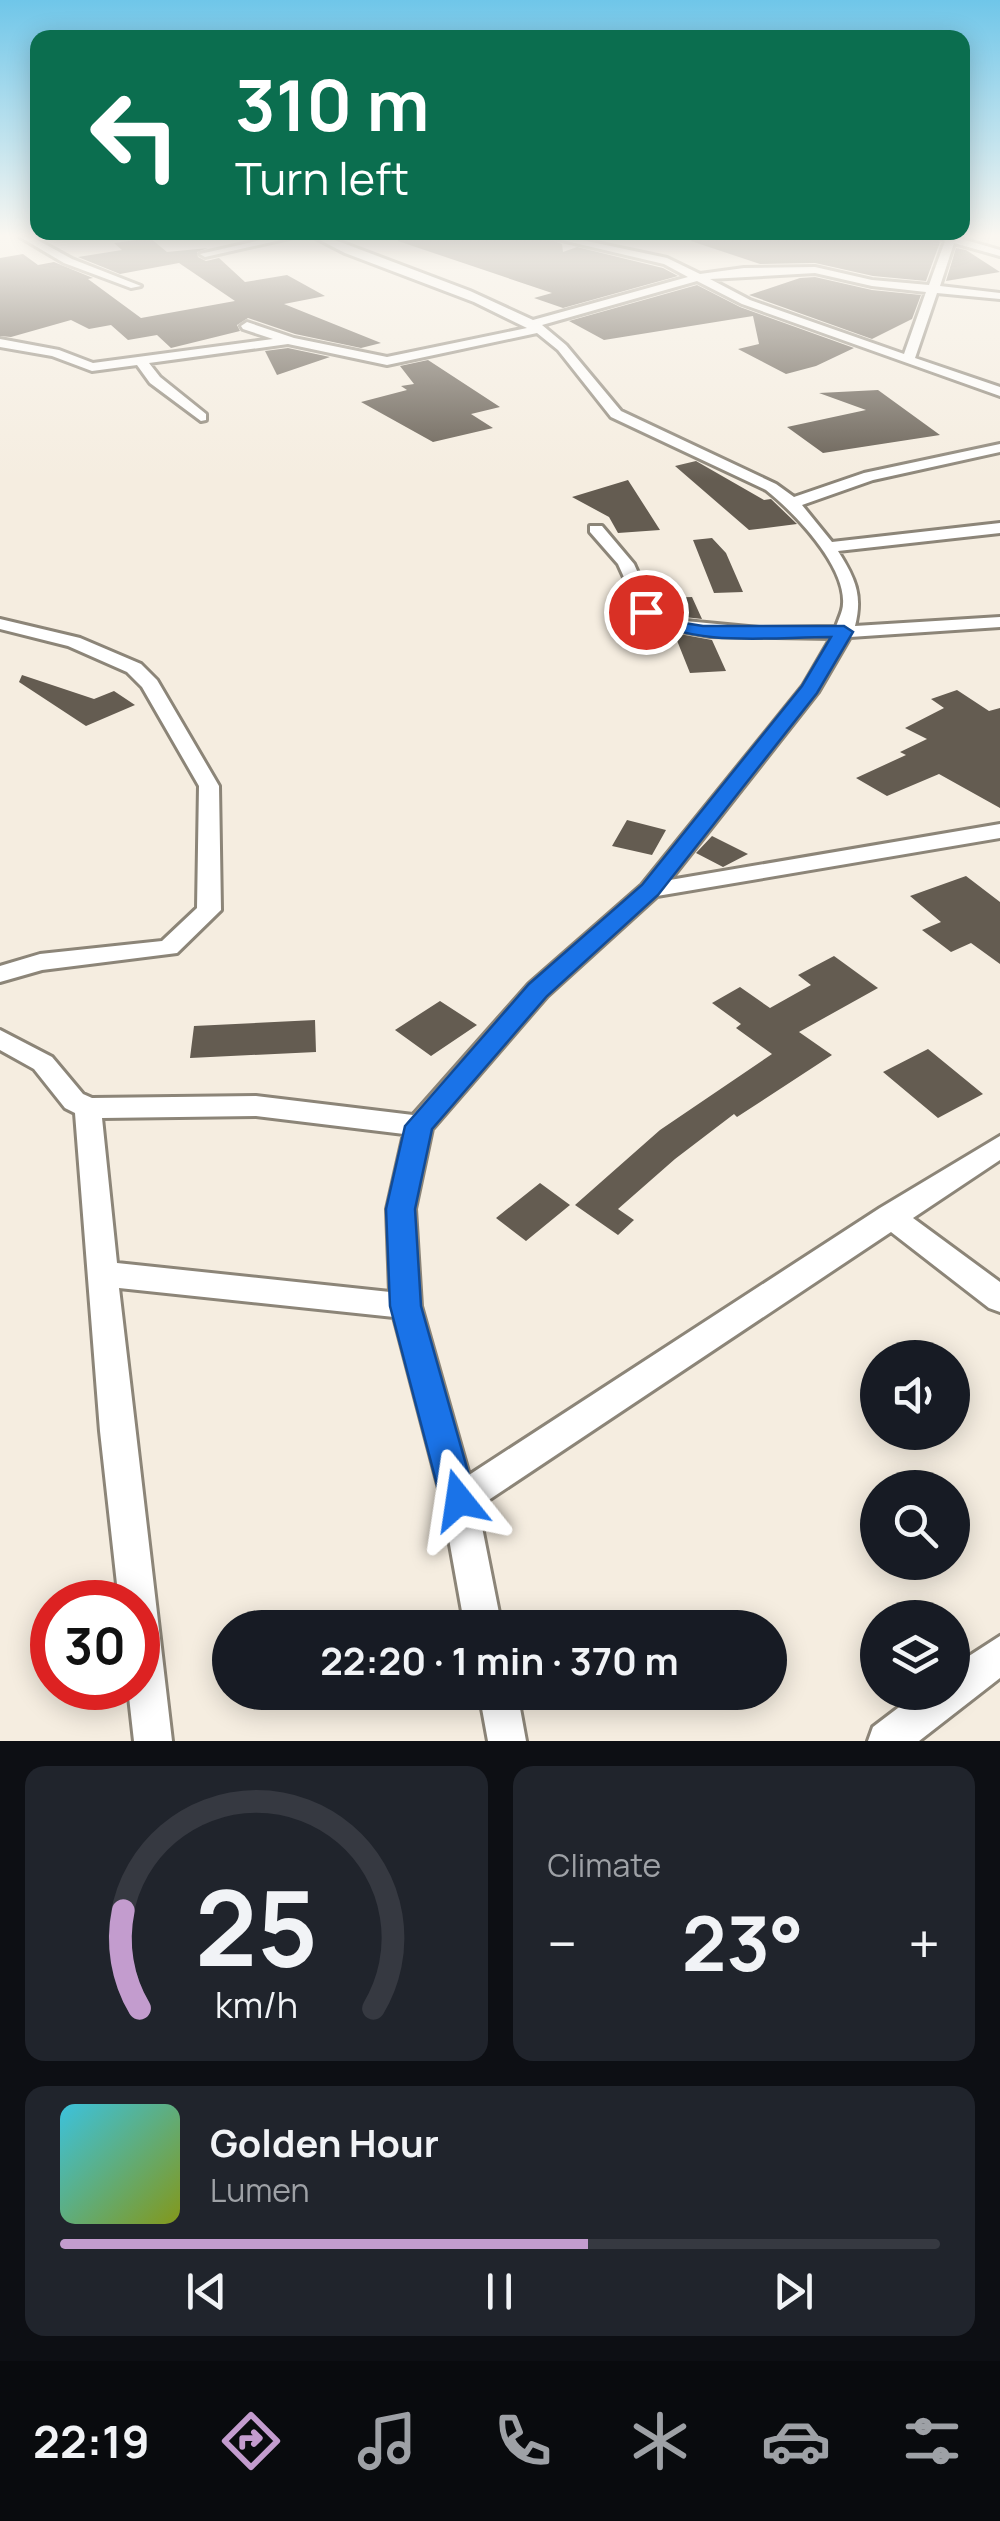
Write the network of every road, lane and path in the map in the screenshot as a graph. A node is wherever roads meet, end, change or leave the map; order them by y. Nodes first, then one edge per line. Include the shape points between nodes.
1 (517, 318) edge
2 (563, 318) edge
3 (793, 318) edge
4 (924, 318) edge
5 (247, 326) dead end
6 (535, 327) junction
7 (291, 340) junction
8 (0, 344) edge
9 (909, 358) junction
10 (141, 362) junction
11 (1000, 392) edge
12 (200, 416) dead end
13 (1000, 448) edge
14 (792, 503) junction
15 (596, 528) dead end
16 (1000, 528) edge
17 (828, 547) junction
18 (1000, 622) edge
19 (0, 624) edge
20 (844, 632) junction
21 (1000, 830) edge
22 (650, 890) junction
23 (0, 974) edge
24 (0, 1038) edge
25 (88, 1108) junction
26 (419, 1126) junction
27 (1000, 1146) edge
28 (890, 1216) junction
29 (103, 1274) junction
30 (1000, 1299) edge
31 (406, 1306) junction
32 (459, 1500) junction
33 (134, 1580) edge
34 (480, 1610) edge
35 (1000, 1655) edge
36 (970, 1678) edge
37 (149, 1710) edge
38 (502, 1710) edge
39 (928, 1710) edge
40 (153, 1741) edge
41 (508, 1741) edge
42 (887, 1741) edge

1 - 6 street
2 - 6 street
3 - 9 street
4 - 9 street
5 - 7 street
6 - 7 street via 393,361
6 - 14 street via 563,346 616,414 746,474
7 - 10 street
8 - 10 street via 92,366
9 - 11 street
10 - 12 street
13 - 14 street via 852,480
14 - 17 street
15 - 20 street via 626,565 646,612 660,622 703,632
16 - 17 street
17 - 20 street via 852,604
18 - 20 street
19 - 23 street via 74,642 134,668 210,786 209,910 169,948 40,962
20 - 22 street via 810,688
21 - 22 street
22 - 26 street via 538,990
24 - 25 street via 43,1063
25 - 26 street via 256,1106
25 - 29 street
26 - 31 street via 401,1209
27 - 28 street
28 - 30 street
28 - 32 street
29 - 31 street
29 - 33 street
31 - 32 street
32 - 34 street
35 - 36 street
37 - 40 street
38 - 41 street
39 - 42 street

